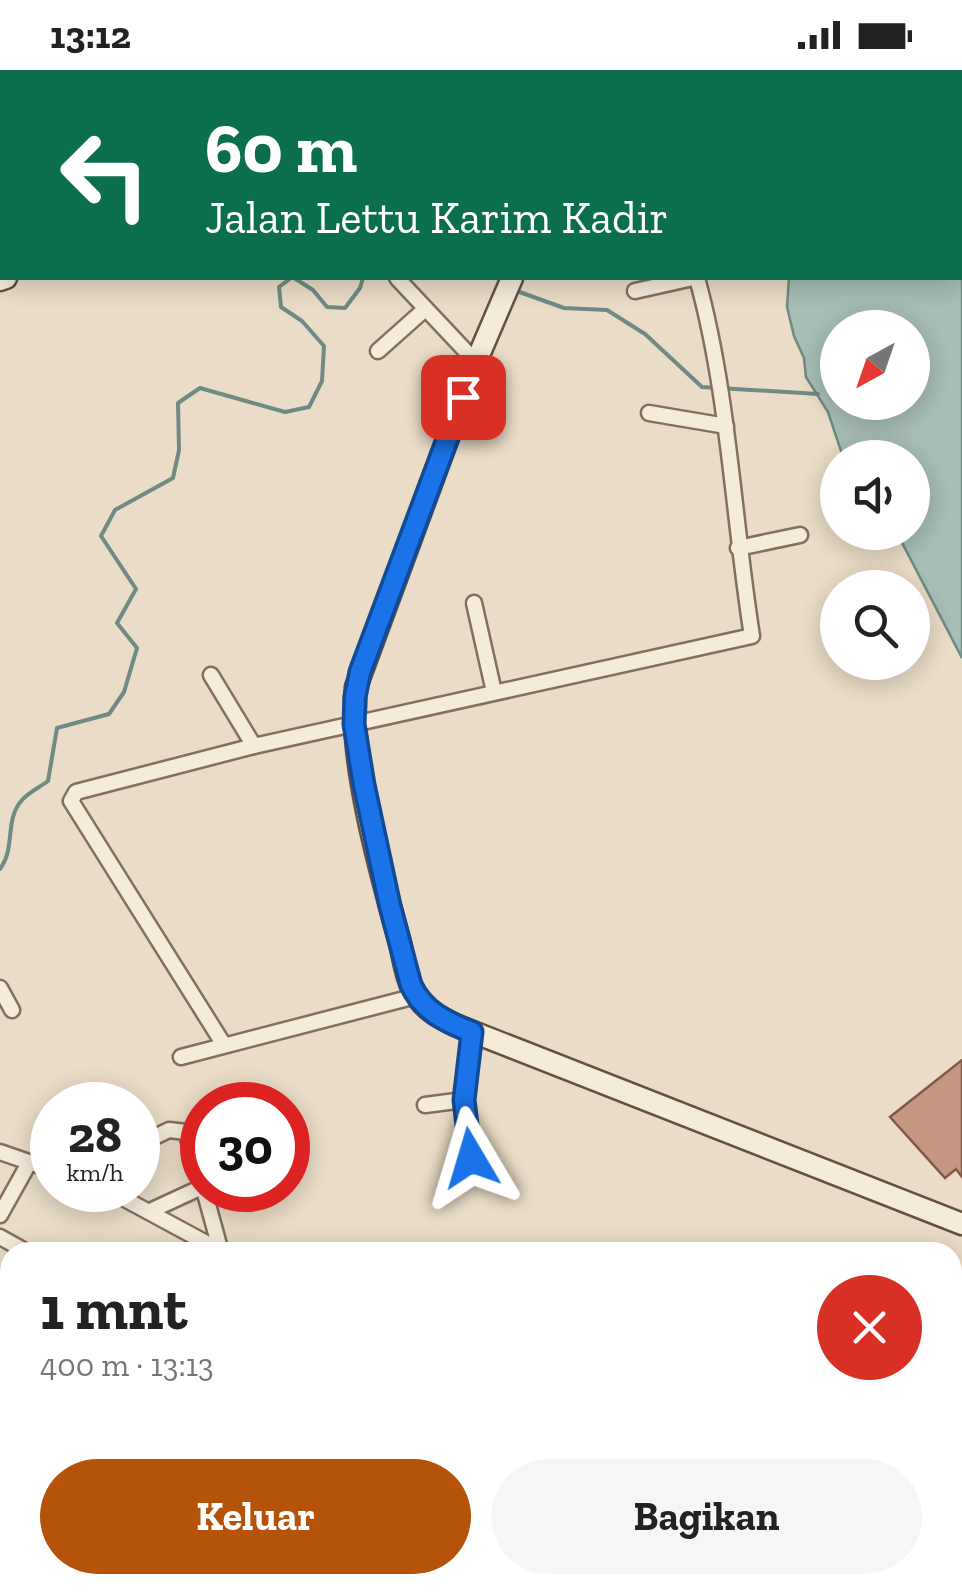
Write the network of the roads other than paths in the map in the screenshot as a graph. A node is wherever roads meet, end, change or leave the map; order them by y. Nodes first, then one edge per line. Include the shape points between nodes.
1 (400, 280) edge
2 (511, 280) edge
3 (686, 280) edge
4 (695, 280) edge
5 (635, 291) dead end
6 (424, 310) junction
7 (378, 350) dead end
8 (476, 362) junction
9 (648, 413) dead end
10 (726, 426) junction
11 (800, 535) dead end
12 (738, 548) junction
13 (474, 603) dead end
14 (211, 675) dead end
15 (494, 692) junction
16 (354, 724) junction
17 (254, 746) junction
18 (0, 988) edge
19 (416, 996) junction
20 (12, 1010) dead end
21 (472, 1032) junction
22 (224, 1045) junction
23 (181, 1057) dead end
24 (464, 1100) junction
25 (424, 1105) dead end
26 (0, 1152) edge
27 (471, 1158) dead end
28 (28, 1164) joint
29 (152, 1212) edge
30 (210, 1212) edge
31 (0, 1214) edge
32 (962, 1224) edge
33 (204, 1242) edge
34 (218, 1242) edge

1 - 6 street
2 - 8 street
3 - 5 street
4 - 10 street
6 - 7 street
6 - 8 street
8 - 16 street via 360,672
9 - 10 street
10 - 12 street
11 - 12 street
12 - 15 street via 752,636
13 - 15 street
14 - 17 street
15 - 16 street
16 - 17 street
16 - 19 street via 390,906
17 - 22 street via 76,792 72,801
18 - 20 street
19 - 21 street via 434,1014
19 - 22 street
21 - 24 street
21 - 32 street
22 - 23 street
24 - 25 street
24 - 27 street
26 - 28 street
28 - 31 street
29 - 33 street
30 - 34 street

